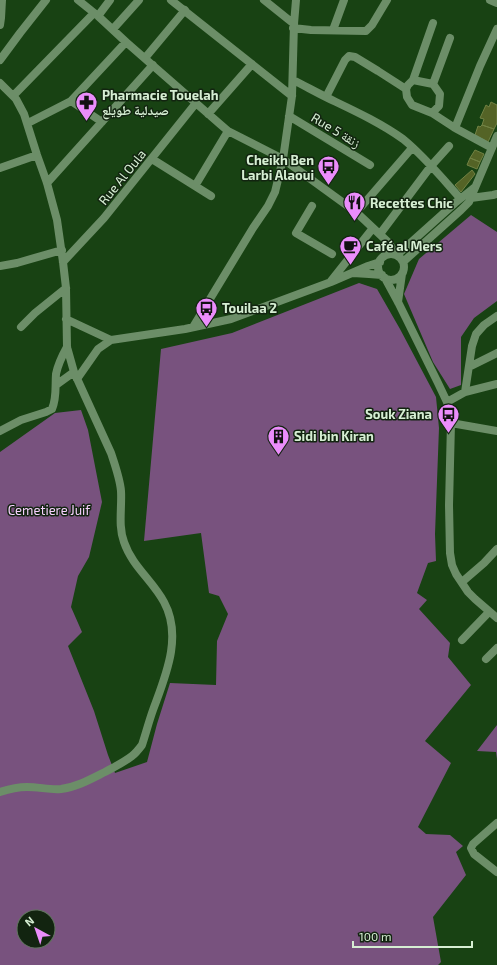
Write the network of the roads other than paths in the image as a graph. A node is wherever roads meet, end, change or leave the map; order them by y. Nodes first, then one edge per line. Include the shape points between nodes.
1 (2, 0) edge
2 (46, 0) edge
3 (78, 0) edge
4 (110, 0) edge
5 (139, 0) edge
6 (171, 0) edge
7 (264, 0) edge
8 (296, 0) edge
9 (344, 0) edge
10 (386, 0) edge
11 (490, 0) edge
12 (497, 3) edge
13 (185, 10) junction
14 (96, 14) junction
15 (433, 23) dead end
16 (0, 25) edge
17 (293, 26) junction
18 (113, 29) junction
19 (497, 29) edge
20 (332, 30) junction
21 (450, 38) dead end
22 (126, 42) junction
23 (145, 58) junction
24 (0, 60) edge
25 (252, 64) junction
26 (153, 65) junction
27 (292, 80) junction
28 (413, 80) junction
29 (0, 83) edge
30 (433, 84) junction
31 (406, 89) junction
32 (13, 96) junction
33 (292, 96) junction
34 (326, 97) junction
35 (71, 101) junction
36 (196, 103) junction
37 (432, 113) junction
38 (208, 114) junction
39 (289, 116) junction
40 (102, 122) junction
41 (28, 124) junction
42 (455, 128) junction
43 (228, 131) junction
44 (497, 136) edge
45 (449, 146) dead end
46 (412, 148) junction
47 (492, 148) junction
48 (37, 155) junction
49 (152, 159) junction
50 (283, 159) junction
51 (370, 165) dead end
52 (431, 166) junction
53 (0, 168) edge
54 (47, 183) junction
55 (196, 186) junction
56 (211, 196) dead end
57 (496, 196) edge
58 (466, 197) junction
59 (312, 206) dead end
60 (361, 207) dead end
61 (373, 228) junction
62 (380, 234) junction
63 (62, 250) junction
64 (332, 254) dead end
65 (394, 255) junction
66 (63, 262) junction
67 (380, 262) junction
68 (403, 262) junction
69 (0, 266) edge
70 (350, 273) junction
71 (402, 274) junction
72 (383, 276) junction
73 (331, 282) junction
74 (66, 288) junction
75 (398, 302) junction
76 (497, 316) edge
77 (66, 318) junction
78 (21, 327) dead end
79 (193, 327) junction
80 (111, 340) junction
81 (67, 347) junction
82 (497, 352) edge
83 (470, 367) junction
84 (75, 375) junction
85 (497, 383) edge
86 (56, 385) junction
87 (465, 392) junction
88 (446, 402) junction
89 (451, 423) junction
90 (0, 430) edge
91 (497, 431) edge
92 (497, 549) edge
93 (462, 582) junction
94 (489, 612) junction
95 (497, 618) edge
96 (462, 640) dead end
97 (497, 648) edge
98 (486, 659) dead end
99 (0, 792) edge
100 (497, 823) edge
101 (497, 872) edge

1 - 16 street
2 - 24 street
3 - 14 street
4 - 14 street
5 - 18 street
6 - 13 street
7 - 17 street
8 - 17 street
9 - 20 street
10 - 20 street via 366,31
11 - 12 street
13 - 23 street
13 - 25 street
14 - 18 street
14 - 32 street
15 - 28 street
17 - 20 street via 311,30
17 - 27 street
18 - 22 street
19 - 42 street
21 - 30 street
22 - 23 street
22 - 35 street
23 - 26 street
25 - 33 street
25 - 38 street
26 - 36 street
26 - 40 street
27 - 33 street
27 - 34 street
28 - 30 street
28 - 31 street
29 - 32 street
30 - 37 street via 440,94 439,106
31 - 34 street via 350,56 345,60
31 - 37 street via 412,105
32 - 41 street
33 - 39 street
34 - 46 street via 394,133
35 - 40 street
35 - 41 street
36 - 38 street
36 - 49 street, Rue Al Oula
37 - 42 street
38 - 43 street
39 - 50 street
39 - 51 street, Rue 5 زنقة
40 - 54 street
41 - 48 street
42 - 47 street
43 - 50 street
43 - 55 street
44 - 47 street
45 - 52 street
46 - 52 street
46 - 60 street
47 - 58 street via 481,176
48 - 53 street
48 - 54 street
49 - 55 street
49 - 66 street, Rue Al Oula via 104,218
50 - 61 street via 351,208
50 - 79 street via 271,200
52 - 58 street
52 - 62 street
54 - 63 street
55 - 56 street
57 - 58 street
58 - 65 street
58 - 68 street via 469,202
59 - 64 street via 296,233
61 - 62 street
61 - 73 street
62 - 65 street via 390,244
63 - 66 street
63 - 69 street
65 - 67 street via 385,256
65 - 68 street
66 - 74 street
67 - 70 street
67 - 72 street via 379,271
68 - 71 street
70 - 72 street
70 - 73 street
71 - 72 street via 394,279
71 - 75 street
72 - 75 street
73 - 79 street via 230,319
74 - 77 street
74 - 78 street
75 - 88 street
76 - 83 street via 476,334
77 - 80 street
77 - 81 street
79 - 80 street
80 - 84 street via 98,349
81 - 84 street
81 - 86 street via 56,373
82 - 83 street
83 - 87 street
84 - 86 street
84 - 99 street via 115,466 121,490 121,532 126,548 170,614 173,636 171,653 144,738 133,756 71,787 20,787
85 - 87 street
86 - 90 street via 56,396 50,410
87 - 88 street
88 - 89 street
89 - 91 street
89 - 93 street via 450,554 452,565
92 - 93 street
93 - 94 street
94 - 95 street
94 - 96 street
97 - 98 street
100 - 101 street via 471,848 474,854

